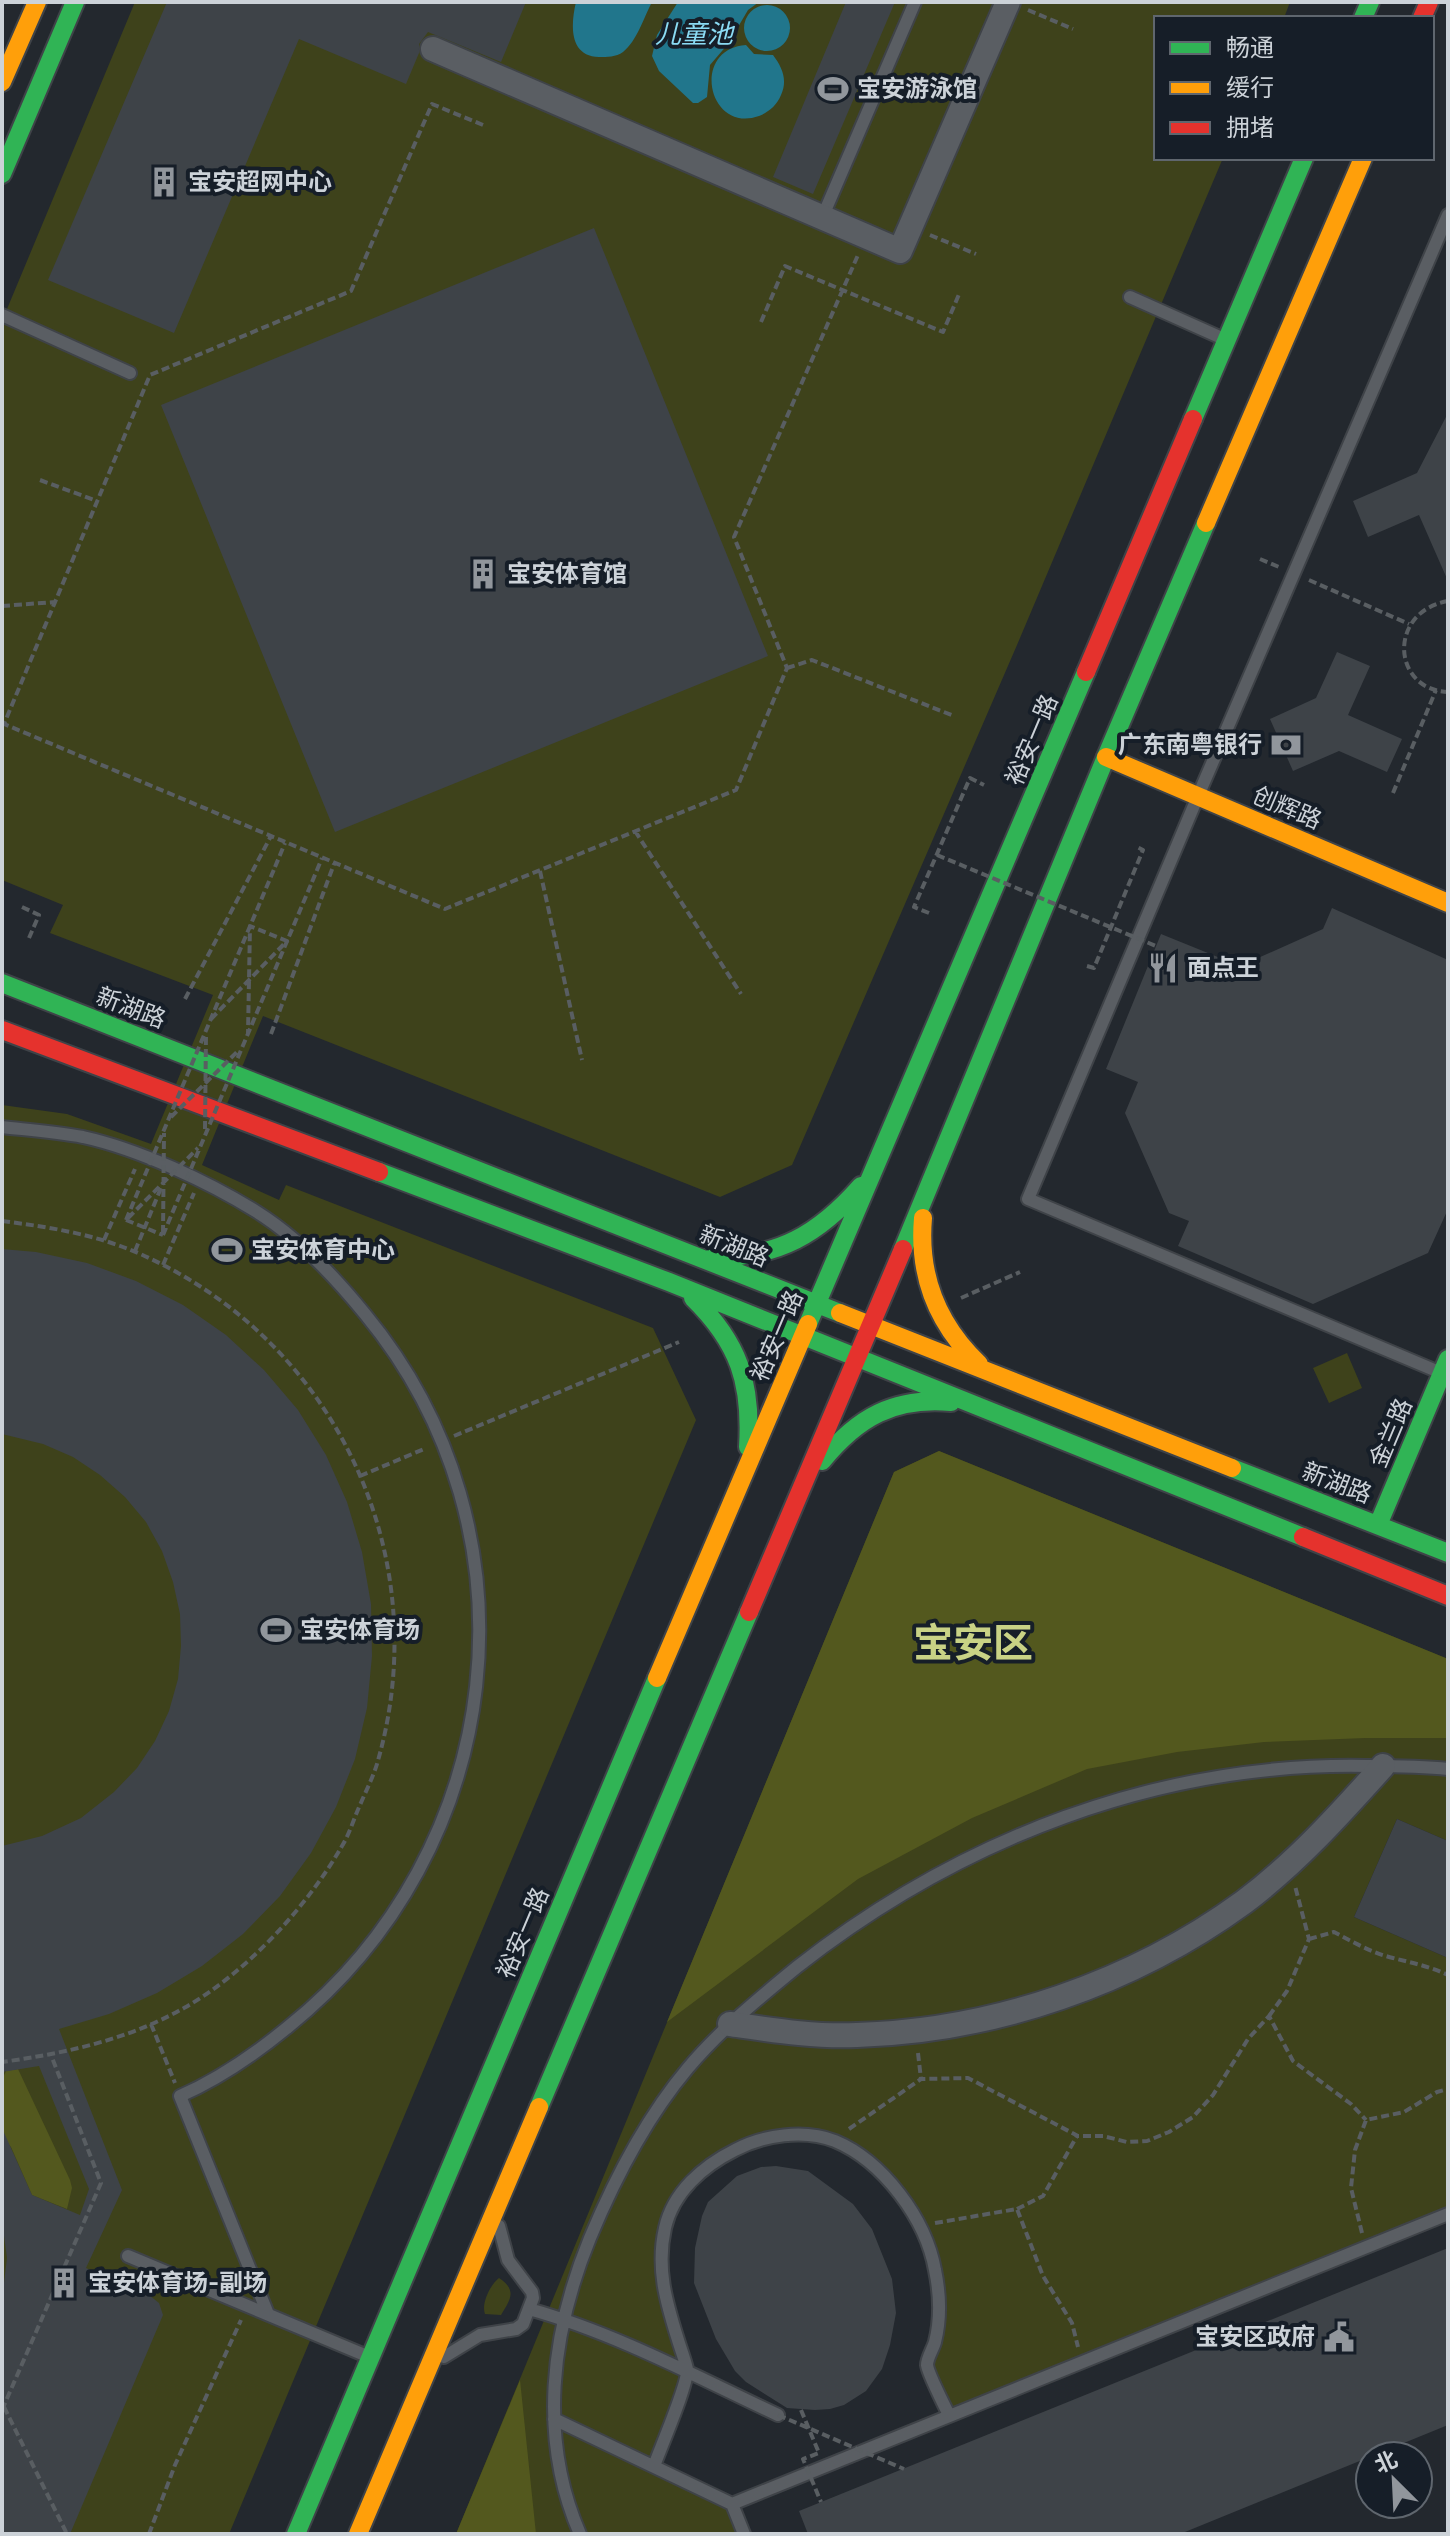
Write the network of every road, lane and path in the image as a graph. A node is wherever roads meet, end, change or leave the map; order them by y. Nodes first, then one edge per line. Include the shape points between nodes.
1 (37, 2) edge
2 (75, 2) edge
3 (915, 2) edge
4 (1015, 5) edge
5 (1073, 29) dead end
6 (433, 49) dead end
7 (2, 82) edge
8 (483, 125) dead end
9 (1303, 160) edge
10 (1362, 160) edge
11 (2, 174) edge
12 (1448, 215) edge
13 (822, 218) junction
14 (910, 227) junction
15 (866, 236) junction
16 (976, 254) dead end
17 (843, 290) junction
18 (960, 292) dead end
19 (1130, 297) dead end
20 (2, 315) edge
21 (761, 322) dead end
22 (1227, 340) junction
23 (130, 373) dead end
24 (40, 480) dead end
25 (97, 501) junction
26 (1260, 559) dead end
27 (1287, 571) dead end
28 (1301, 577) dead end
29 (1448, 601) edge
30 (56, 602) junction
31 (2, 606) edge
32 (1409, 624) junction
33 (787, 668) junction
34 (1436, 690) junction
35 (1448, 692) edge
36 (954, 716) dead end
37 (3, 727) edge
38 (1106, 757) junction
39 (984, 785) dead end
40 (1393, 793) dead end
41 (1198, 796) junction
42 (635, 831) junction
43 (271, 836) junction
44 (285, 843) junction
45 (1137, 847) dead end
46 (937, 855) junction
47 (322, 858) junction
48 (335, 863) junction
49 (540, 871) junction
50 (1448, 903) edge
51 (22, 907) dead end
52 (929, 913) dead end
53 (250, 926) junction
54 (1111, 927) junction
55 (29, 938) dead end
56 (287, 941) junction
57 (1156, 946) dead end
58 (1087, 966) dead end
59 (249, 980) junction
60 (2, 983) edge
61 (741, 994) dead end
62 (185, 999) dead end
63 (211, 1019) junction
64 (2, 1030) edge
65 (206, 1032) junction
66 (248, 1034) junction
67 (271, 1034) dead end
68 (242, 1047) junction
69 (582, 1060) dead end
70 (206, 1083) junction
71 (169, 1118) junction
72 (2, 1127) edge
73 (164, 1131) junction
74 (205, 1134) junction
75 (200, 1146) junction
76 (140, 1156) junction
77 (878, 1164) junction
78 (933, 1179) junction
79 (199, 1180) junction
80 (163, 1183) junction
81 (126, 1220) junction
82 (2, 1221) edge
83 (609, 1222) junction
84 (145, 1228) junction
85 (163, 1235) junction
86 (104, 1240) junction
87 (680, 1250) junction
88 (135, 1252) junction
89 (594, 1254) junction
90 (163, 1265) junction
91 (1020, 1272) dead end
92 (669, 1282) junction
93 (959, 1299) dead end
94 (817, 1304) junction
95 (871, 1326) junction
96 (803, 1336) junction
97 (679, 1342) dead end
98 (857, 1358) junction
99 (1445, 1366) edge
100 (991, 1374) junction
101 (1441, 1398) edge
102 (978, 1407) junction
103 (442, 1441) junction
104 (746, 1467) junction
105 (360, 1476) junction
106 (798, 1494) junction
107 (1378, 1525) junction
108 (1448, 1553) edge
109 (1448, 1596) edge
110 (1383, 1766) junction
111 (1448, 1769) edge
112 (1288, 1865) junction
113 (1309, 1939) junction
114 (1448, 1975) edge
115 (1269, 2016) junction
116 (151, 2023) junction
117 (730, 2024) junction
118 (51, 2055) junction
119 (2, 2062) edge
120 (1448, 2089) edge
121 (180, 2096) junction
122 (1366, 2120) junction
123 (1078, 2136) junction
124 (833, 2140) junction
125 (497, 2205) junction
126 (1017, 2209) junction
127 (1448, 2214) edge
128 (920, 2225) junction
129 (1365, 2247) junction
130 (128, 2256) dead end
131 (248, 2306) junction
132 (529, 2309) junction
133 (268, 2314) junction
134 (563, 2319) junction
135 (370, 2358) junction
136 (1082, 2361) junction
137 (426, 2372) junction
138 (688, 2372) junction
139 (3, 2408) edge
140 (801, 2410) dead end
141 (778, 2415) joint
142 (949, 2415) junction
143 (554, 2419) junction
144 (809, 2429) junction
145 (654, 2466) junction
146 (904, 2469) dead end
147 (821, 2502) dead end
148 (732, 2504) junction
149 (67, 2534) edge
150 (149, 2534) edge
151 (296, 2534) edge
152 (358, 2534) edge
153 (580, 2534) edge
154 (744, 2534) edge

1 - 7 main road
2 - 11 main road
3 - 13 lane
4 - 5 path
4 - 14 street
6 - 13 street
8 - 25 path via 432,104 351,291 150,375
9 - 22 main road, 裕安一路
10 - 38 main road
12 - 41 lane
13 - 15 street
14 - 15 street via 900,251
14 - 16 path
15 - 17 path
17 - 18 path via 943,332
17 - 21 path via 785,266
17 - 33 path via 734,537
19 - 22 lane
20 - 23 lane
22 - 77 main road, 裕安一路
24 - 25 path
25 - 30 path
26 - 27 path
28 - 32 path
29 - 32 path via 1432,604
30 - 31 path
30 - 37 path
32 - 34 path via 1404,638 1408,667
33 - 36 path via 812,660
33 - 42 path via 736,790
34 - 35 path
34 - 40 path
37 - 43 path
38 - 41 main road, 创辉路
38 - 78 main road
39 - 46 path via 970,778
41 - 50 main road, 创辉路
41 - 99 lane via 1028,1199
42 - 49 path
42 - 61 path
43 - 44 path
43 - 62 path
44 - 47 path
44 - 53 path, bridge
45 - 54 path via 1143,850
46 - 52 path via 914,907
46 - 54 path, bridge
47 - 48 path
47 - 56 path, bridge
48 - 49 path via 445,909
48 - 67 path
49 - 69 path
51 - 55 path via 39,915
53 - 56 path
53 - 59 path
53 - 63 path, bridge
54 - 57 path, bridge
54 - 58 path via 1094,968
56 - 59 path
56 - 66 path, bridge
59 - 63 path
59 - 66 path
60 - 83 main road, 新湖路
63 - 65 path, bridge
64 - 89 main road
65 - 70 path, bridge
65 - 71 path, bridge
66 - 68 path, bridge
68 - 70 path, bridge
68 - 74 path, bridge
70 - 71 path, bridge
70 - 74 path, bridge
71 - 73 path, bridge
72 - 76 lane via 84,1138
73 - 80 path, bridge
73 - 81 path, bridge
74 - 75 path, bridge
75 - 80 path, bridge
75 - 85 path, bridge
76 - 79 lane
76 - 86 path
77 - 87 main road via 825,1223 783,1248 731,1259
77 - 94 main road, 裕安一路
78 - 95 main road
78 - 100 main road via 921,1232 927,1286 951,1334
79 - 90 path
79 - 103 lane via 259,1213 332,1274 393,1347
80 - 81 path, bridge
80 - 84 path
80 - 85 path, bridge
81 - 84 path
82 - 86 path
83 - 87 main road, 新湖路
83 - 89 main road via 619,1232 617,1248 608,1255
84 - 85 path
84 - 88 path
86 - 88 path
87 - 94 main road, 新湖路
88 - 90 path
89 - 92 main road
90 - 105 path via 219,1298 285,1356 337,1426
91 - 93 path
92 - 96 main road
92 - 104 main road via 712,1315 737,1352 749,1400
94 - 95 main road, 新湖路
94 - 96 main road, 裕安一路
95 - 98 main road
95 - 100 main road, 新湖路
96 - 98 main road
96 - 104 main road, 裕安一路
97 - 103 path
98 - 102 main road
98 - 106 main road
99 - 101 main road, 金兰路
100 - 107 main road, 新湖路
101 - 107 main road, 金兰路
102 - 106 main road via 912,1401 878,1412 842,1437
102 - 109 main road
103 - 105 path
103 - 121 lane via 468,1522 480,1608 478,1666 458,1779 426,1860 381,1934 323,2000 255,2054
104 - 135 main road, 裕安一路
105 - 116 path via 374,1506 393,1591 394,1678 377,1764 343,1845 292,1917 228,1977
106 - 125 main road
107 - 108 main road, 新湖路
110 - 111 lane
110 - 112 street
110 - 117 lane via 1300,1767 1204,1778 1071,1813 1001,1841 883,1905
112 - 113 path
112 - 117 street via 1193,1935 1066,1997 915,2032 855,2036
113 - 114 path via 1334,1932 1360,1947
113 - 115 path via 1287,1991
115 - 122 path via 1293,2061
115 - 123 path via 1193,2117 1147,2141
116 - 118 path
116 - 121 path
117 - 134 lane via 688,2068 625,2162 580,2263
118 - 119 path
118 - 139 path via 101,2183
120 - 122 path via 1404,2112
121 - 133 lane
122 - 129 path via 1355,2150 1351,2188
123 - 124 path via 968,2078 921,2079
123 - 126 path via 1043,2196
124 - 128 lane via 890,2184
124 - 138 lane via 791,2135 743,2145 716,2159 677,2199 660,2252 661,2278
125 - 132 lane via 508,2260 532,2292
125 - 137 main road
126 - 128 path
126 - 136 path via 1043,2276 1072,2323
127 - 129 lane
128 - 142 lane via 939,2296 927,2365
129 - 136 lane
130 - 131 lane
131 - 133 lane
131 - 150 path
132 - 134 lane
132 - 137 lane via 516,2329 480,2335
133 - 135 lane
134 - 138 lane
134 - 143 lane
135 - 151 main road, 裕安一路
136 - 142 lane
137 - 152 main road
138 - 141 lane
138 - 145 lane
139 - 149 path
140 - 144 path, bridge
141 - 144 path, bridge
142 - 148 lane
143 - 145 lane
143 - 153 lane via 557,2459
144 - 146 path, bridge
144 - 147 path, bridge via 819,2453 803,2459
145 - 148 lane
148 - 154 lane

